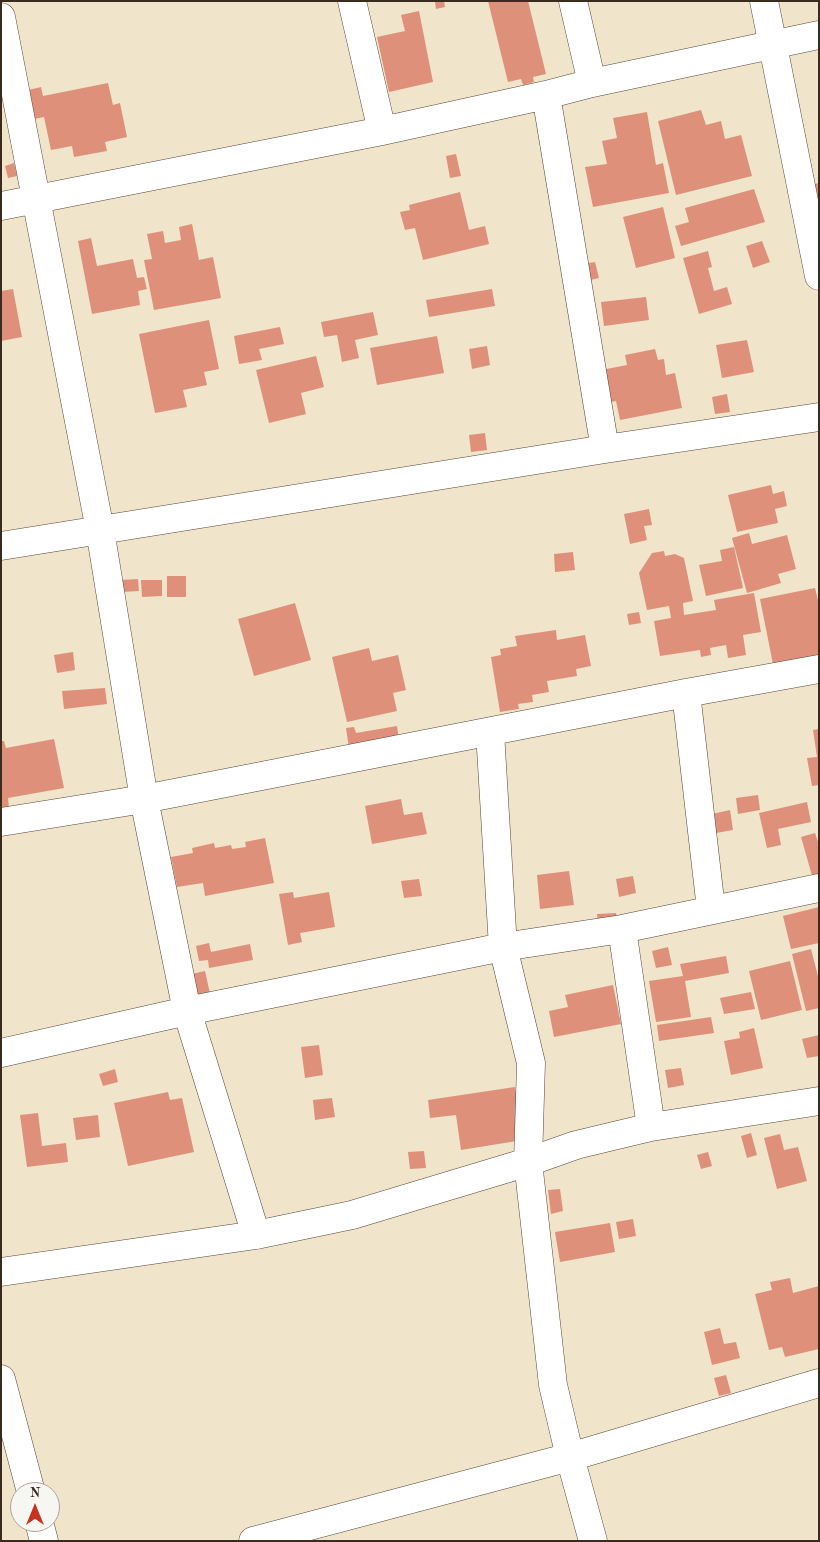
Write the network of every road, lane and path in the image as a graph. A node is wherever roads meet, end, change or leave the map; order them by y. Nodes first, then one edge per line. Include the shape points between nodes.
1 (352, 1) edge
2 (573, 1) edge
3 (764, 1) edge
4 (1, 17) edge
5 (819, 35) edge
6 (772, 44) junction
7 (592, 83) junction
8 (546, 95) junction
9 (382, 131) junction
10 (36, 199) junction
11 (1, 206) edge
12 (819, 276) edge
13 (819, 417) edge
14 (605, 450) junction
15 (100, 530) junction
16 (1, 546) edge
17 (819, 669) edge
18 (686, 693) junction
19 (490, 732) junction
20 (144, 799) junction
21 (1, 822) edge
22 (819, 888) edge
23 (712, 909) junction
24 (622, 929) junction
25 (503, 947) junction
26 (187, 1011) junction
27 (1, 1053) edge
28 (819, 1101) edge
29 (651, 1127) junction
30 (528, 1162) junction
31 (256, 1235) junction
32 (1, 1272) edge
33 (1, 1378) edge
34 (819, 1383) edge
35 (570, 1457) junction
36 (29, 1482) edge
37 (253, 1541) edge
38 (593, 1541) edge

1 - 9 street
2 - 7 street
3 - 6 street
4 - 10 street
5 - 6 street
6 - 7 street
6 - 12 street
7 - 8 street
8 - 9 street
8 - 14 street
9 - 10 street
10 - 11 street
10 - 15 street
13 - 14 street
14 - 15 street
15 - 16 street
15 - 20 street
17 - 18 street
18 - 19 street
18 - 23 street
19 - 20 street
19 - 25 street
20 - 21 street
20 - 26 street
22 - 23 street
23 - 24 street
24 - 25 street
24 - 29 street
25 - 26 street
25 - 30 street via 531,1063
26 - 27 street
26 - 31 street
28 - 29 street
29 - 30 street via 576,1145
30 - 31 street via 352,1215
30 - 35 street via 553,1385
31 - 32 street
33 - 36 street
34 - 35 street
35 - 37 street
35 - 38 street

